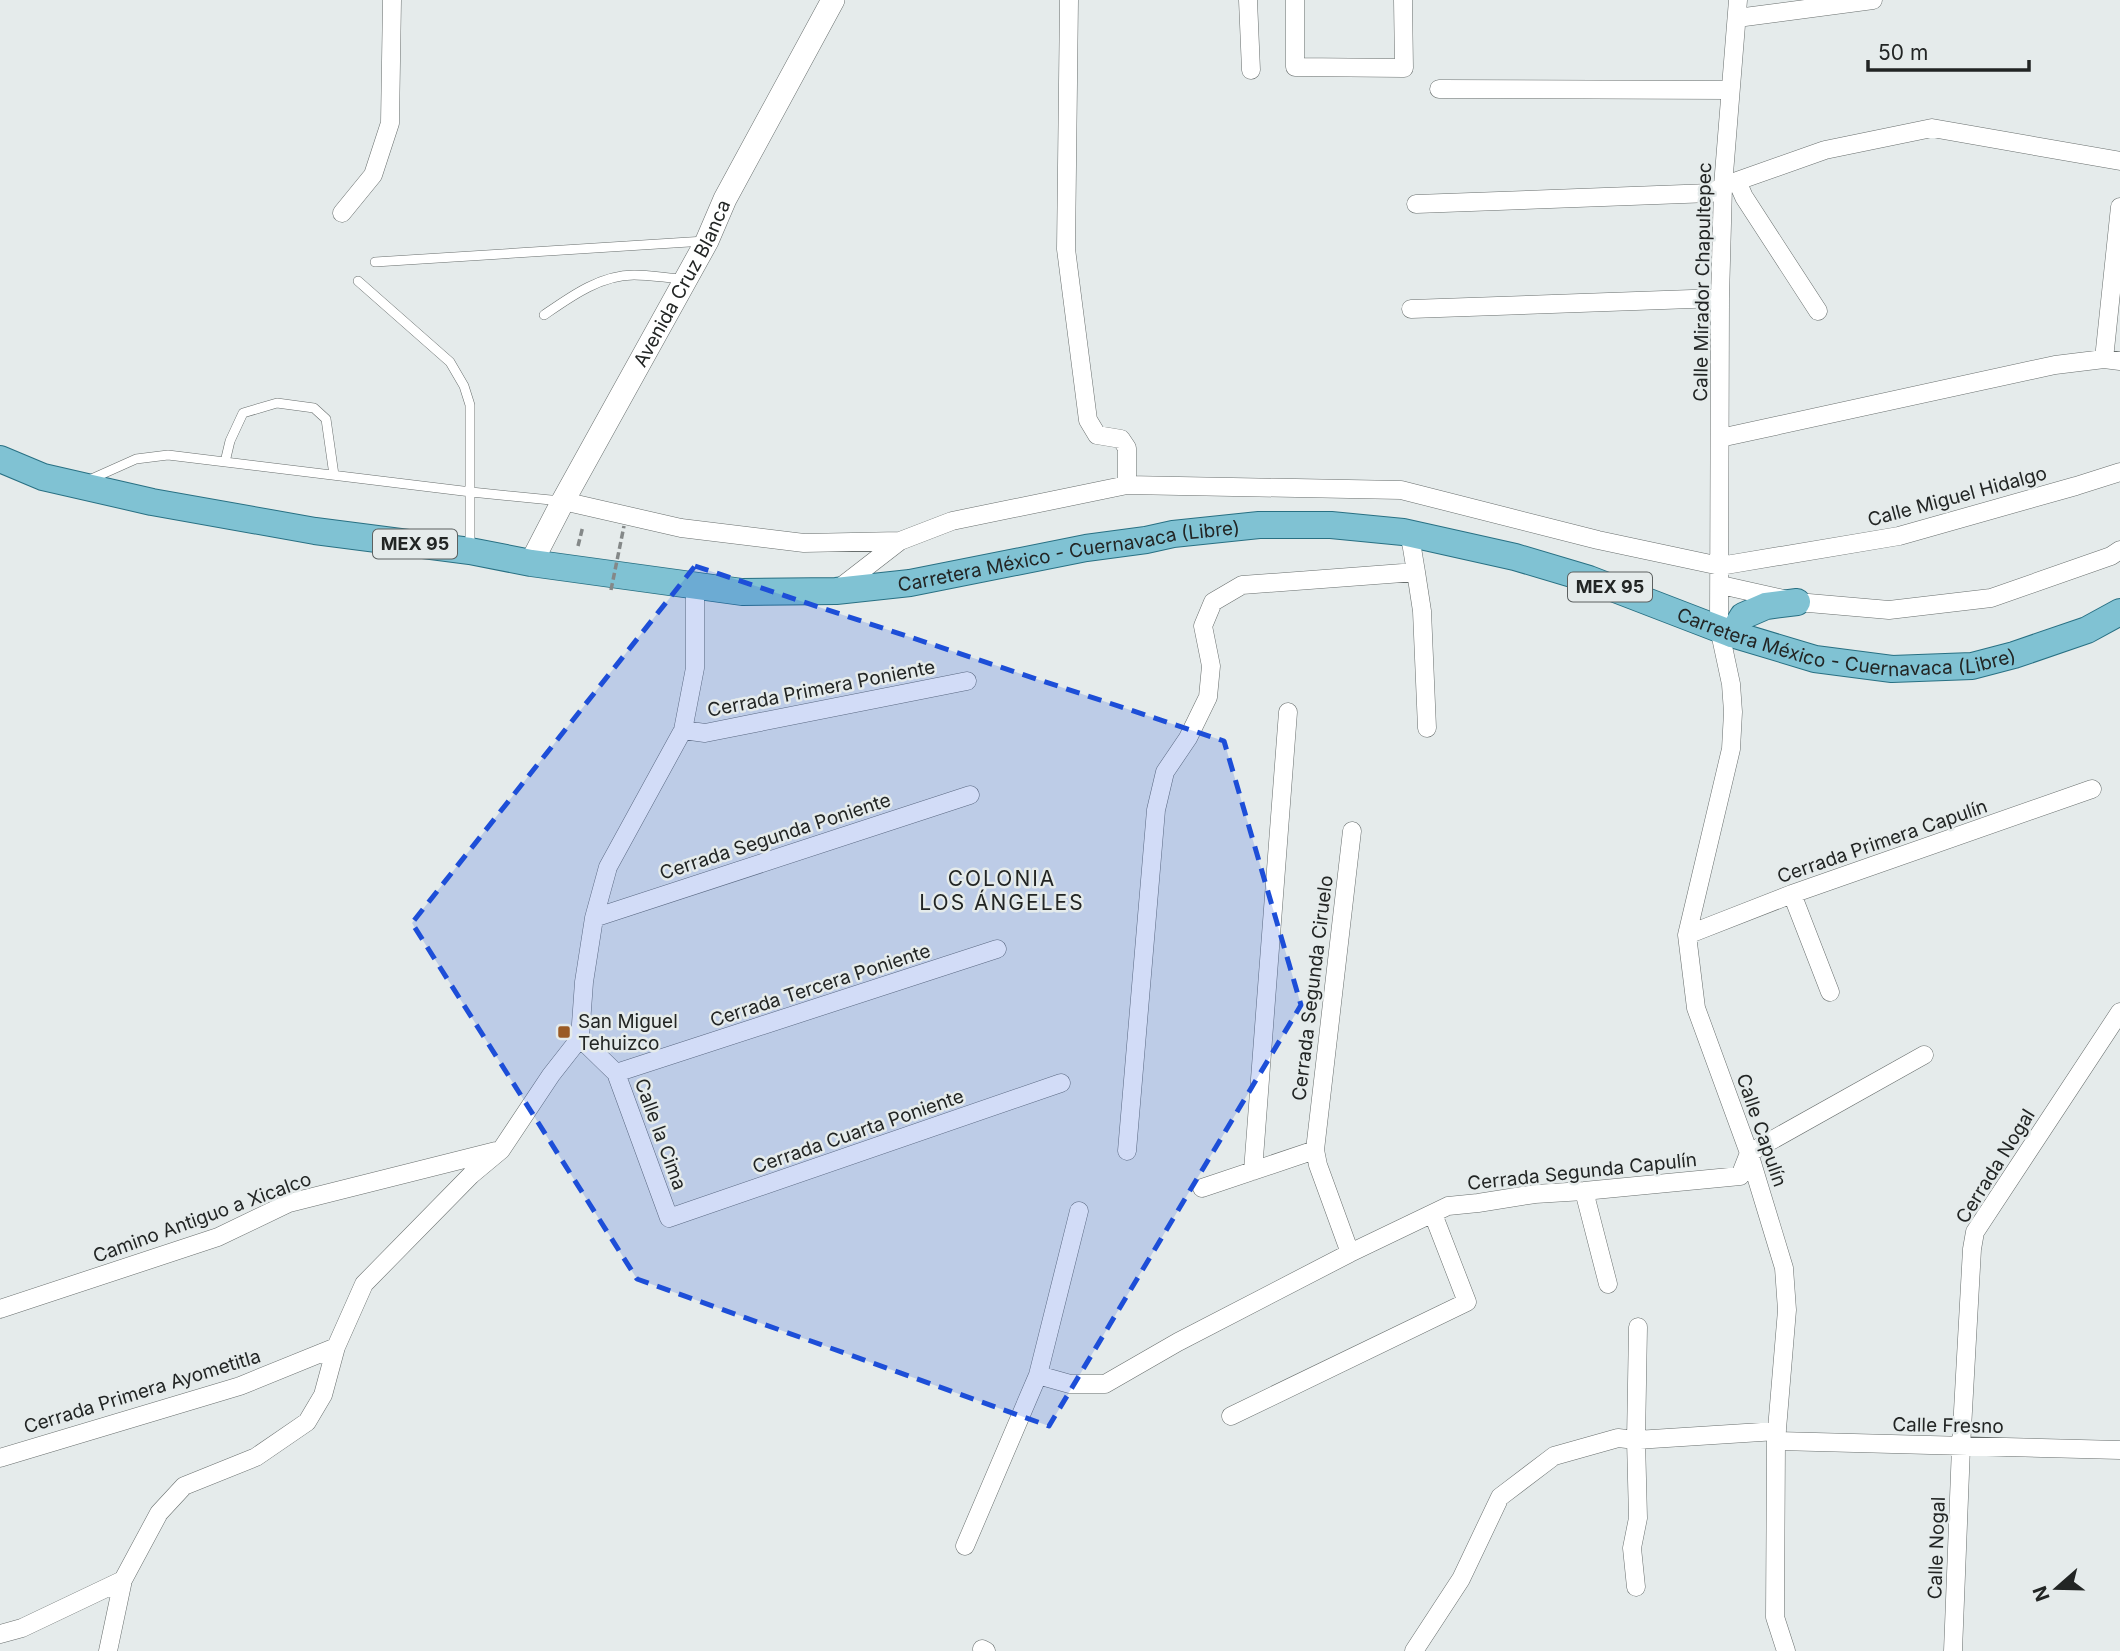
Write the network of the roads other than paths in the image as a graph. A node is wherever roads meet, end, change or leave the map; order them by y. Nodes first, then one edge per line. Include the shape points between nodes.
1 (392, 0) edge
2 (833, 0) edge
3 (1069, 0) edge
4 (1248, 0) edge
5 (1295, 0) edge
6 (1403, 0) edge
7 (1738, 0) edge
8 (1873, 0) edge
9 (1737, 18) junction
10 (1251, 70) dead end
11 (1439, 89) dead end
12 (1730, 90) junction
13 (2120, 161) edge
14 (1730, 183) junction
15 (1416, 204) dead end
16 (2120, 207) edge
17 (342, 213) dead end
18 (707, 241) junction
19 (375, 262) dead end
20 (685, 279) junction
21 (358, 281) dead end
22 (1720, 298) junction
23 (1411, 309) dead end
24 (1818, 311) dead end
25 (544, 315) dead end
26 (2112, 360) edge
27 (1720, 438) junction
28 (0, 459) edge
29 (225, 462) junction
30 (2120, 472) edge
31 (334, 475) junction
32 (79, 485) junction
33 (1127, 485) junction
34 (471, 492) junction
35 (563, 501) junction
36 (1403, 532) junction
37 (900, 541) junction
38 (2120, 550) edge
39 (470, 551) junction
40 (531, 564) junction
41 (1720, 566) junction
42 (1416, 572) junction
43 (1721, 585) junction
44 (695, 586) junction
45 (836, 591) junction
46 (1797, 602) junction
47 (2120, 612) edge
48 (1726, 631) junction
49 (967, 681) dead end
50 (1288, 712) dead end
51 (1427, 728) dead end
52 (683, 730) junction
53 (2092, 789) dead end
54 (970, 795) dead end
55 (1352, 831) dead end
56 (1792, 894) junction
57 (594, 918) junction
58 (1687, 935) junction
59 (997, 949) dead end
60 (1830, 992) dead end
61 (2120, 1012) edge
62 (580, 1038) junction
63 (1924, 1055) dead end
64 (616, 1073) junction
65 (1061, 1083) dead end
66 (501, 1150) junction
67 (1315, 1150) junction
68 (1127, 1152) dead end
69 (1749, 1153) junction
70 (1253, 1171) junction
71 (1202, 1188) dead end
72 (1584, 1191) junction
73 (1079, 1211) dead end
74 (1433, 1214) junction
75 (669, 1218) joint
76 (1350, 1253) junction
77 (1608, 1284) dead end
78 (0, 1309) edge
79 (1638, 1327) dead end
80 (336, 1347) junction
81 (1038, 1375) junction
82 (1231, 1416) dead end
83 (1776, 1436) junction
84 (1636, 1440) junction
85 (1961, 1447) junction
86 (2120, 1450) edge
87 (0, 1458) edge
88 (965, 1546) dead end
89 (123, 1580) junction
90 (1636, 1587) dead end
91 (0, 1634) edge
92 (107, 1651) edge
93 (1413, 1651) edge
94 (1786, 1651) edge
95 (1953, 1651) edge

1 - 17 street via 390,124 373,175
2 - 18 main road, Avenida Cruz Blanca
3 - 33 street via 1066,249 1088,420 1097,435 1121,439 1127,448
4 - 10 street
5 - 6 street via 1296,67 1404,68
7 - 9 street, Calle Mirador Chapultepec
8 - 9 street
9 - 12 street, Calle Mirador Chapultepec
11 - 12 street
12 - 14 street, Calle Mirador Chapultepec
13 - 14 street via 1932,128 1825,150
14 - 15 street via 1711,193
14 - 22 street, Calle Mirador Chapultepec
14 - 24 street via 1744,197
16 - 26 street
18 - 19 lane
18 - 20 main road, Avenida Cruz Blanca
20 - 25 lane via 631,275 602,281
20 - 35 main road, Avenida Cruz Blanca
21 - 34 lane via 450,362 464,386 470,405
22 - 23 street
22 - 27 street, Calle Mirador Chapultepec
26 - 27 street via 2055,365
27 - 41 street, Calle Mirador Chapultepec
28 - 32 main road, Carretera México - Cuernavaca (Libre) / MEX 95 via 43,477
29 - 31 lane
29 - 31 lane via 243,413 277,403 314,408 326,419
29 - 32 lane via 168,455 136,459
30 - 41 street, Calle Miguel Hidalgo via 1899,536
31 - 34 lane
32 - 39 main road, Carretera México - Cuernavaca (Libre) / MEX 95 via 316,531
33 - 37 street via 952,521
33 - 41 street via 1401,490
34 - 35 lane
34 - 39 lane
35 - 37 street via 681,528 735,535 804,543
35 - 40 main road, Avenida Cruz Blanca
36 - 42 street via 1411,542
36 - 45 main road, Carretera México - Cuernavaca (Libre) / MEX 95 via 1259,525 1173,534 910,583
36 - 48 main road, Carretera México - Cuernavaca (Libre) / MEX 95 via 1589,579
37 - 45 street
38 - 46 street via 1991,598 1889,610
39 - 40 main road, Carretera México - Cuernavaca (Libre) / MEX 95
40 - 44 main road, Carretera México - Cuernavaca (Libre) / MEX 95
41 - 43 street, Calle Mirador Chapultepec
42 - 51 street
42 - 68 street via 1242,585 1213,602 1203,626 1211,666 1208,697 1166,772 1156,810
43 - 46 street
43 - 48 street, Calle Capulín
44 - 45 main road, Carretera México - Cuernavaca (Libre) / MEX 95 via 742,592
44 - 52 street via 695,668
46 - 48 main road via 1766,606 1743,616
47 - 48 main road, Carretera México - Cuernavaca (Libre) / MEX 95 via 2046,645 1972,666 1892,669 1853,665 1815,659
48 - 58 street, Calle Capulín via 1733,712 1731,749
49 - 52 street, Cerrada Primera Poniente via 705,733
50 - 70 street
52 - 57 street via 608,867
53 - 56 street, Cerrada Primera Capulín
54 - 57 street, Cerrada Segunda Poniente
55 - 67 street, Cerrada Segunda Ciruelo
56 - 58 street, Cerrada Primera Capulín
56 - 60 street
57 - 62 street
58 - 69 street, Calle Capulín via 1696,1008
59 - 64 street, Cerrada Tercera Poniente
61 - 85 street, Cerrada Nogal via 1975,1232
62 - 64 street, Calle la Cima
62 - 66 street
63 - 69 street, Cerrada Segunda Capulín
64 - 75 street, Calle la Cima
65 - 75 street, Cerrada Cuarta Poniente
66 - 78 street, Camino Antiguo a Xicalco via 289,1203 218,1237
66 - 80 street via 364,1284
67 - 70 street
67 - 76 street
69 - 72 street, Cerrada Segunda Capulín via 1740,1177
69 - 83 street, Calle Capulín via 1784,1268 1787,1310
70 - 71 street
72 - 74 street, Cerrada Segunda Capulín via 1448,1206
72 - 77 street
73 - 81 street
74 - 76 street, Cerrada Segunda Capulín
74 - 82 street via 1467,1303
76 - 81 street, Cerrada Segunda Capulín via 1105,1384 1070,1384
79 - 84 street
80 - 87 street, Cerrada Primera Ayometitla via 240,1386
80 - 89 street via 323,1395 307,1422 256,1457 184,1486 159,1513
81 - 88 street
83 - 84 street, Calle Fresno
83 - 85 street, Calle Fresno
83 - 94 street, Calle Capulín via 1775,1617
84 - 90 street via 1638,1518 1632,1548
84 - 93 street, Calle Fresno via 1618,1438 1554,1456 1500,1497 1461,1580
85 - 86 street, Calle Fresno
85 - 95 street, Calle Nogal
89 - 91 street
89 - 92 street

